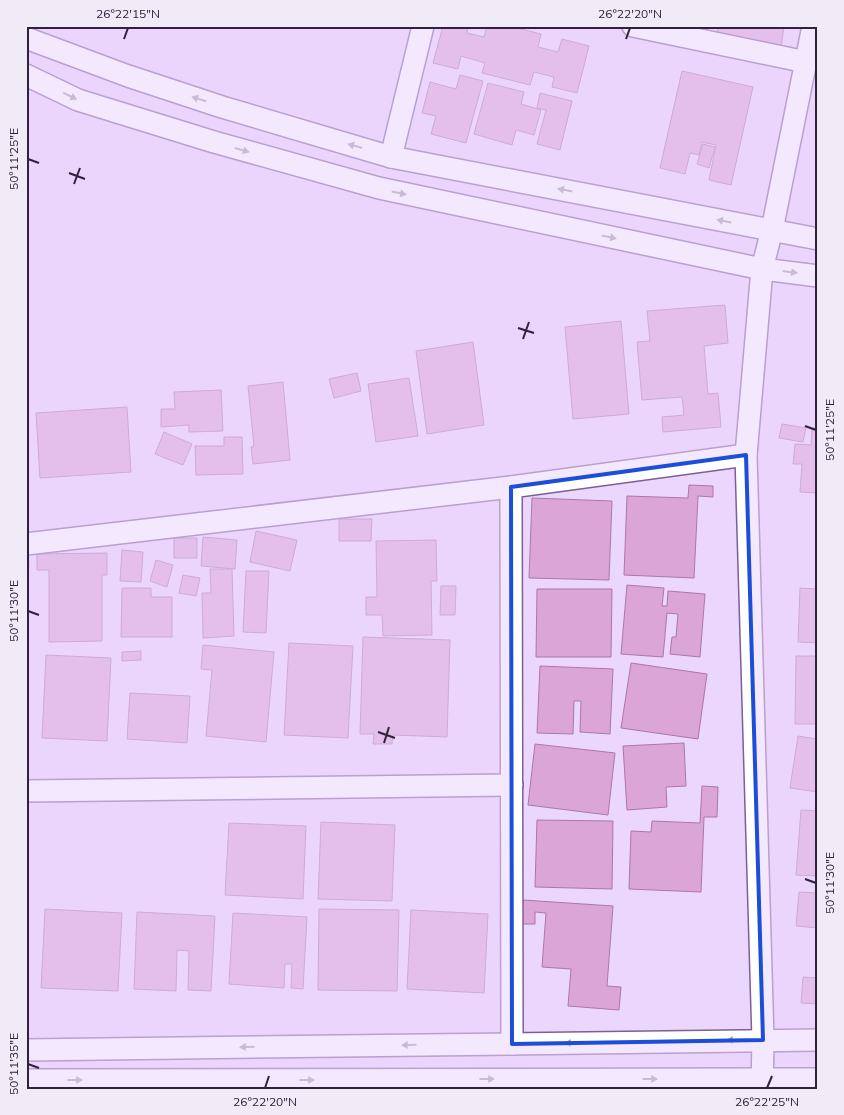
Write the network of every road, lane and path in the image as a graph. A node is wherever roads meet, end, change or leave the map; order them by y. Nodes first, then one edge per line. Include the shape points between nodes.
1 (423, 26) edge
2 (633, 26) edge
3 (813, 26) edge
4 (26, 38) edge
5 (806, 62) junction
6 (26, 75) edge
7 (392, 156) junction
8 (772, 230) junction
9 (818, 238) edge
10 (762, 269) junction
11 (818, 276) edge
12 (746, 455) junction
13 (511, 487) junction
14 (26, 544) edge
15 (512, 785) junction
16 (26, 791) edge
17 (26, 1036) edge
18 (763, 1040) junction
19 (818, 1040) edge
20 (512, 1044) junction
21 (26, 1050) edge
22 (818, 1079) edge
23 (26, 1080) edge
24 (454, 1084) edge
25 (762, 1084) edge

1 - 7 street
2 - 5 street
3 - 5 street
7 -> 4 street via 128,76
5 - 8 street
6 -> 10 street via 78,100 379,188
8 -> 7 street
8 - 9 street
8 - 10 street
10 -> 11 street
10 - 12 street
12 - 13 street
12 - 18 street
13 - 14 street
13 - 15 street
15 - 16 street
15 - 20 street
17 - 21 street
18 - 19 street
18 -> 20 street
18 - 25 street
20 -> 21 street
22 - 25 street
23 -> 24 street
24 -> 25 street

